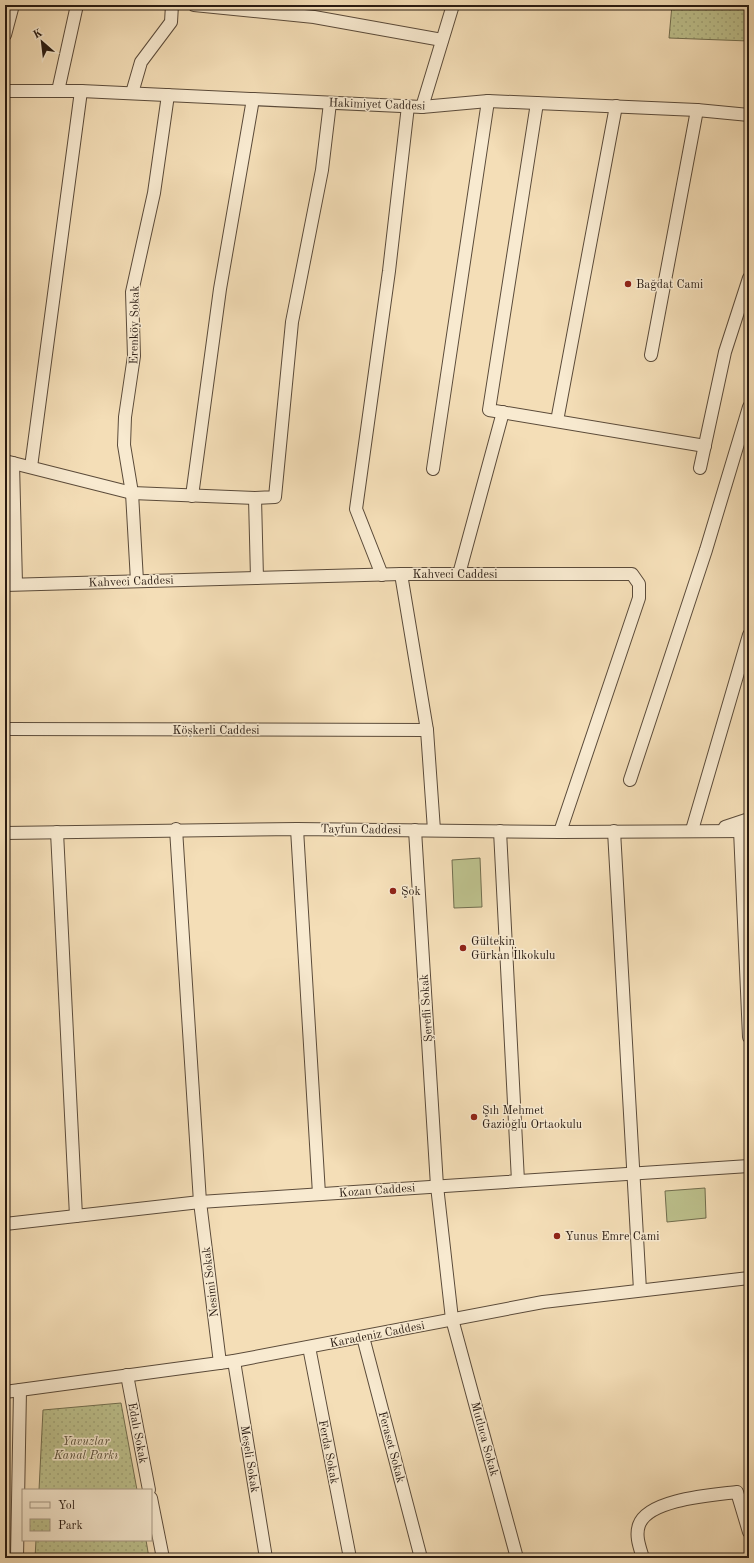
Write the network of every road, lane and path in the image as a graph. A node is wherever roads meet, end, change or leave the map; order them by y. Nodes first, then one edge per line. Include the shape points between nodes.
1 (13, 5) edge
2 (77, 5) edge
3 (172, 5) edge
4 (194, 5) edge
5 (453, 5) edge
6 (5, 35) edge
7 (442, 40) junction
8 (5, 91) edge
9 (58, 91) junction
10 (81, 91) junction
11 (132, 93) junction
12 (168, 95) junction
13 (253, 99) junction
14 (488, 101) junction
15 (330, 103) junction
16 (537, 103) junction
17 (408, 106) junction
18 (616, 106) junction
19 (422, 107) junction
20 (697, 110) junction
21 (749, 115) edge
22 (749, 278) edge
23 (747, 292) edge
24 (651, 355) dead end
25 (749, 407) edge
26 (503, 412) junction
27 (557, 421) junction
28 (705, 446) junction
29 (9, 462) edge
30 (31, 467) junction
31 (700, 468) dead end
32 (433, 470) dead end
33 (132, 493) junction
34 (192, 496) junction
35 (255, 498) junction
36 (402, 574) junction
37 (459, 574) junction
38 (382, 575) junction
39 (257, 578) junction
40 (137, 581) junction
41 (11, 584) edge
42 (749, 635) edge
43 (5, 729) edge
44 (427, 730) junction
45 (630, 780) dead end
46 (749, 819) edge
47 (297, 828) junction
48 (176, 829) junction
49 (415, 830) junction
50 (434, 830) junction
51 (692, 830) junction
52 (718, 830) junction
53 (744, 830) edge
54 (500, 831) junction
55 (614, 831) junction
56 (56, 832) junction
57 (560, 832) junction
58 (5, 833) edge
59 (749, 1037) edge
60 (749, 1166) edge
61 (633, 1174) junction
62 (518, 1181) junction
63 (437, 1186) junction
64 (319, 1194) junction
65 (200, 1202) junction
66 (76, 1216) junction
67 (5, 1224) edge
68 (749, 1278) edge
69 (640, 1290) junction
70 (452, 1319) junction
71 (363, 1336) junction
72 (309, 1347) junction
73 (234, 1361) junction
74 (220, 1363) junction
75 (127, 1375) junction
76 (20, 1390) junction
77 (5, 1392) edge
78 (149, 1489) edge
79 (152, 1503) edge
80 (749, 1532) edge
81 (17, 1558) edge
82 (163, 1558) edge
83 (266, 1558) edge
84 (350, 1558) edge
85 (421, 1558) edge
86 (518, 1558) edge
87 (643, 1558) edge

1 - 6 street
2 - 9 street
3 - 11 street via 171,22 141,62
4 - 7 street via 314,17
5 - 7 street
7 - 19 street
8 - 9 street, Hakimiyet Caddesi
9 - 10 street, Hakimiyet Caddesi
10 - 11 street, Hakimiyet Caddesi
10 - 30 street
11 - 12 street, Hakimiyet Caddesi
12 - 13 street, Hakimiyet Caddesi
12 - 33 street, Erenköy Sokak via 154,193 132,292 134,356 124,431
13 - 15 street, Hakimiyet Caddesi
13 - 34 street via 220,290
14 - 16 street, Hakimiyet Caddesi
14 - 19 street, Hakimiyet Caddesi
14 - 32 street
15 - 17 street, Hakimiyet Caddesi
15 - 35 street via 322,170 292,322 275,497
16 - 18 street, Hakimiyet Caddesi
16 - 26 street via 489,410
17 - 19 street, Hakimiyet Caddesi
17 - 38 street via 390,271 356,509
18 - 20 street, Hakimiyet Caddesi
18 - 27 street
20 - 21 street, Hakimiyet Caddesi
20 - 24 street
22 - 23 street
23 - 28 street via 725,352
25 - 45 street via 706,550
26 - 27 street
26 - 37 street
27 - 28 street
28 - 31 street
29 - 30 street
29 - 41 street
30 - 33 street
33 - 34 street
33 - 40 street, Erenköy Sokak
34 - 35 street
35 - 39 street
36 - 37 street, Kahveci Caddesi
36 - 38 street, Kahveci Caddesi
36 - 44 street
37 - 57 street, Kahveci Caddesi via 632,574 639,584 639,598
38 - 39 street, Kahveci Caddesi
39 - 40 street, Kahveci Caddesi
40 - 41 street, Kahveci Caddesi
42 - 51 street
43 - 44 street, Köşkerli Caddesi
44 - 50 street
46 - 52 street
47 - 48 street, Tayfun Caddesi
47 - 49 street, Tayfun Caddesi
47 - 64 street
48 - 56 street, Tayfun Caddesi
48 - 65 street, Nesimi Sokak
49 - 50 street, Tayfun Caddesi
49 - 63 street, Şerefli Sokak
50 - 54 street, Tayfun Caddesi
51 - 52 street, Tayfun Caddesi
51 - 55 street, Tayfun Caddesi
52 - 53 street, Tayfun Caddesi
53 - 59 street
54 - 57 street, Tayfun Caddesi
54 - 62 street
55 - 57 street, Tayfun Caddesi
55 - 61 street
56 - 58 street, Tayfun Caddesi
56 - 66 street
60 - 61 street, Kozan Caddesi
61 - 62 street, Kozan Caddesi
61 - 69 street
62 - 63 street, Kozan Caddesi
63 - 64 street, Kozan Caddesi
63 - 70 street, Şerefli Sokak
64 - 65 street, Kozan Caddesi
65 - 66 street, Kozan Caddesi
65 - 74 street, Nesimi Sokak
66 - 67 street, Kozan Caddesi
68 - 69 street, Karadeniz Caddesi
69 - 70 street, Karadeniz Caddesi via 543,1302
70 - 71 street, Karadeniz Caddesi
70 - 86 street, Mutluca Sokak
71 - 72 street, Karadeniz Caddesi
71 - 85 street, Feraset Sokak
72 - 73 street, Karadeniz Caddesi
72 - 84 street, Ferda Sokak
73 - 74 street, Karadeniz Caddesi
73 - 83 street, Meşeli Sokak
74 - 75 street, Karadeniz Caddesi
75 - 76 street, Karadeniz Caddesi
75 - 78 street, Edalı Sokak
76 - 77 street, Karadeniz Caddesi
76 - 81 street
79 - 82 street
80 - 87 street via 737,1492 671,1502 644,1517 639,1524 637,1534

